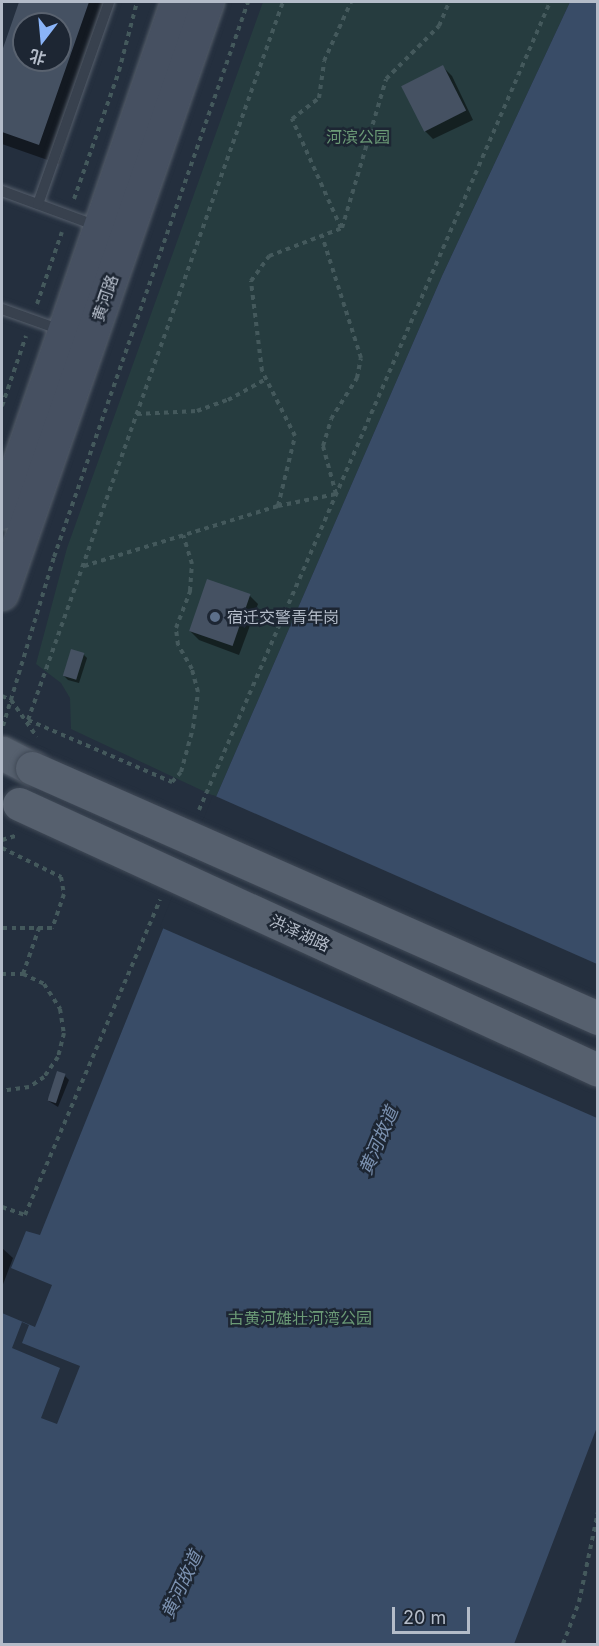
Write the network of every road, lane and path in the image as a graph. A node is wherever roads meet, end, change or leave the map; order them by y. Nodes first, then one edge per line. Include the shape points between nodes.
1 (109, 2) edge
2 (177, 2) edge
3 (208, 2) edge
4 (248, 2) edge
5 (283, 2) edge
6 (351, 2) edge
7 (448, 2) edge
8 (550, 2) edge
9 (2, 191) edge
10 (38, 204) junction
11 (100, 227) junction
12 (342, 228) junction
13 (322, 236) junction
14 (2, 309) edge
15 (64, 331) junction
16 (266, 379) junction
17 (137, 414) junction
18 (336, 494) junction
19 (278, 506) junction
20 (2, 513) edge
21 (183, 535) junction
22 (83, 566) junction
23 (2, 594) edge
24 (2, 696) edge
25 (11, 700) junction
26 (28, 720) junction
27 (2, 729) edge
28 (2, 753) edge
29 (36, 755) junction
30 (13, 812) edge
31 (196, 815) dead end
32 (2, 840) edge
33 (2, 848) edge
34 (164, 891) dead end
35 (2, 928) edge
36 (39, 928) junction
37 (2, 974) edge
38 (23, 974) junction
39 (597, 1018) edge
40 (597, 1070) edge
41 (2, 1091) edge
42 (2, 1207) edge
43 (597, 1512) edge
44 (563, 1644) edge

1 - 10 lane
2 - 11 main road, 黄河路
3 - 23 main road, 黄河路
4 - 25 path via 54,557
5 - 17 path
6 - 12 path via 324,61 319,98 292,119
7 - 12 path via 439,26 386,79
8 - 18 path
9 - 10 lane
10 - 11 lane
11 - 15 main road, 黄河路
12 - 13 path
13 - 16 path via 269,256 251,281 257,350
13 - 18 path via 361,358 357,378 331,419 323,446
14 - 15 lane
15 - 20 main road, 黄河路
16 - 17 path via 228,400 197,411
16 - 19 path via 295,436
17 - 22 path
18 - 19 path
18 - 31 path
19 - 21 path
21 - 22 path
21 - 26 path via 192,564 190,591 176,628 178,645 192,669 198,692 181,772 172,782
22 - 26 path
24 - 25 path
25 - 26 path
25 - 27 path
26 - 29 path
28 - 29 main road
29 - 39 main road, bridge
30 - 32 path
30 - 40 main road, 洪泽湖路, bridge
33 - 36 path via 61,877 64,894 52,928
34 - 42 path via 25,1215
35 - 36 path
36 - 38 path
37 - 38 path
38 - 41 path via 44,984 53,994 62,1020 62,1047 44,1077 29,1087
43 - 44 path via 579,1602

